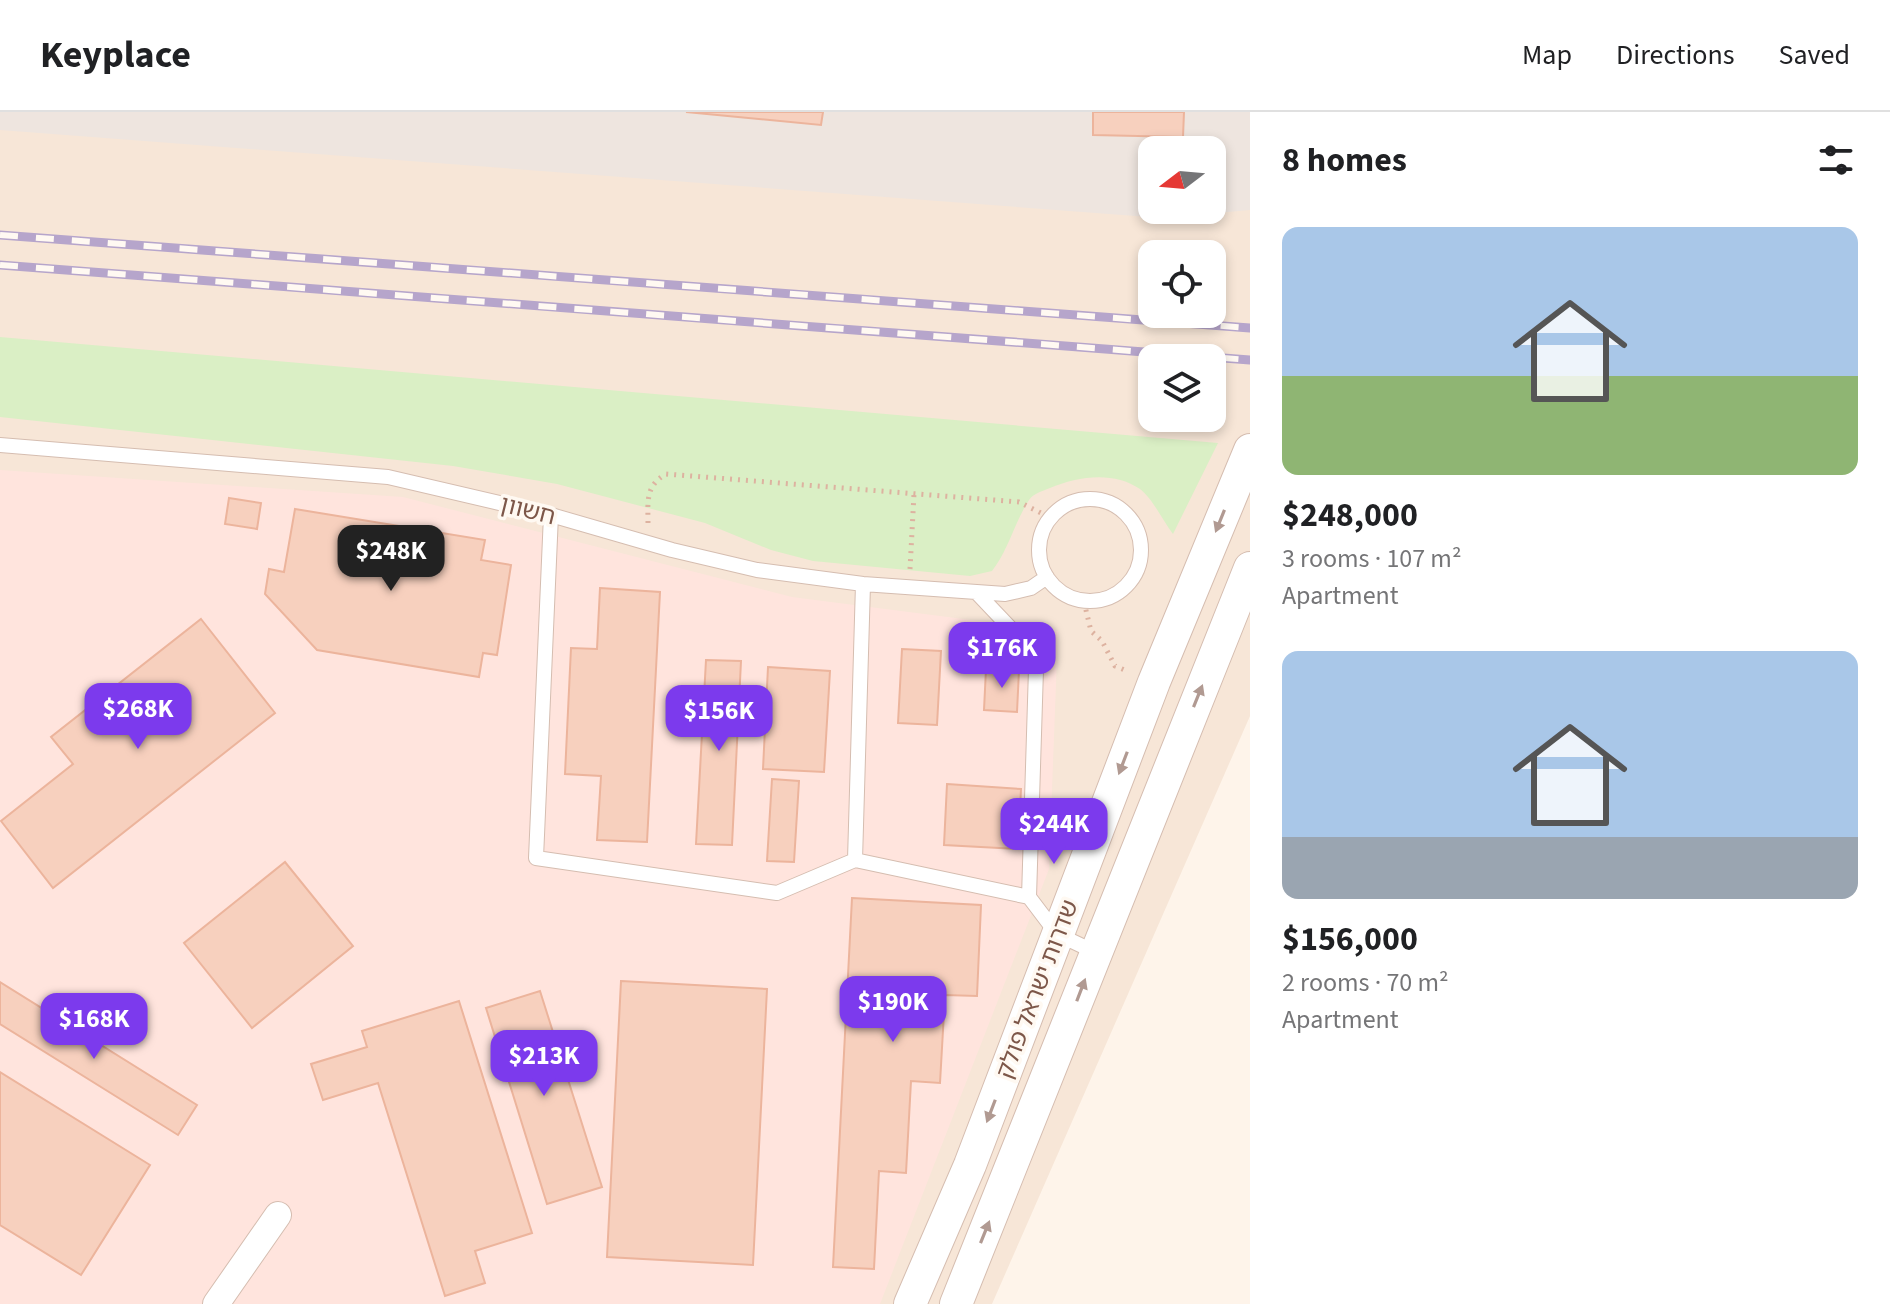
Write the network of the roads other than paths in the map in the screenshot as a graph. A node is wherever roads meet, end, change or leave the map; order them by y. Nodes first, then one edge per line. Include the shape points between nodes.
1 (0, 445) edge
2 (1250, 450) edge
3 (551, 515) junction
4 (1250, 568) edge
5 (1047, 577) junction
6 (863, 584) junction
7 (978, 594) junction
8 (855, 860) junction
9 (1029, 897) junction
10 (1057, 934) junction
11 (1095, 952) junction
12 (278, 1215) dead end
13 (216, 1304) edge
14 (910, 1304) edge
15 (956, 1304) edge

1 - 3 lane, חשוון via 388,477
2 -> 10 street, שדרות ישראל פולק
3 - 6 lane, חשוון via 757,570
3 - 8 lane via 536,858 777,893
11 -> 4 street, שדרות ישראל פולק
5 - 5 lane via 1039,551 1041,537 1066,505 1097,499 1128,515 1138,530 1140,566 1118,594 1084,602 1067,596
5 - 7 lane, חשוון via 1031,588
6 - 7 lane, חשוון
6 - 8 lane
7 - 9 lane via 1014,632 1036,669
8 - 9 lane
9 - 10 lane
10 - 11 lane
10 -> 14 street, שדרות ישראל פולק via 970,1165
15 -> 11 street, שדרות ישראל פולק
12 - 13 street

